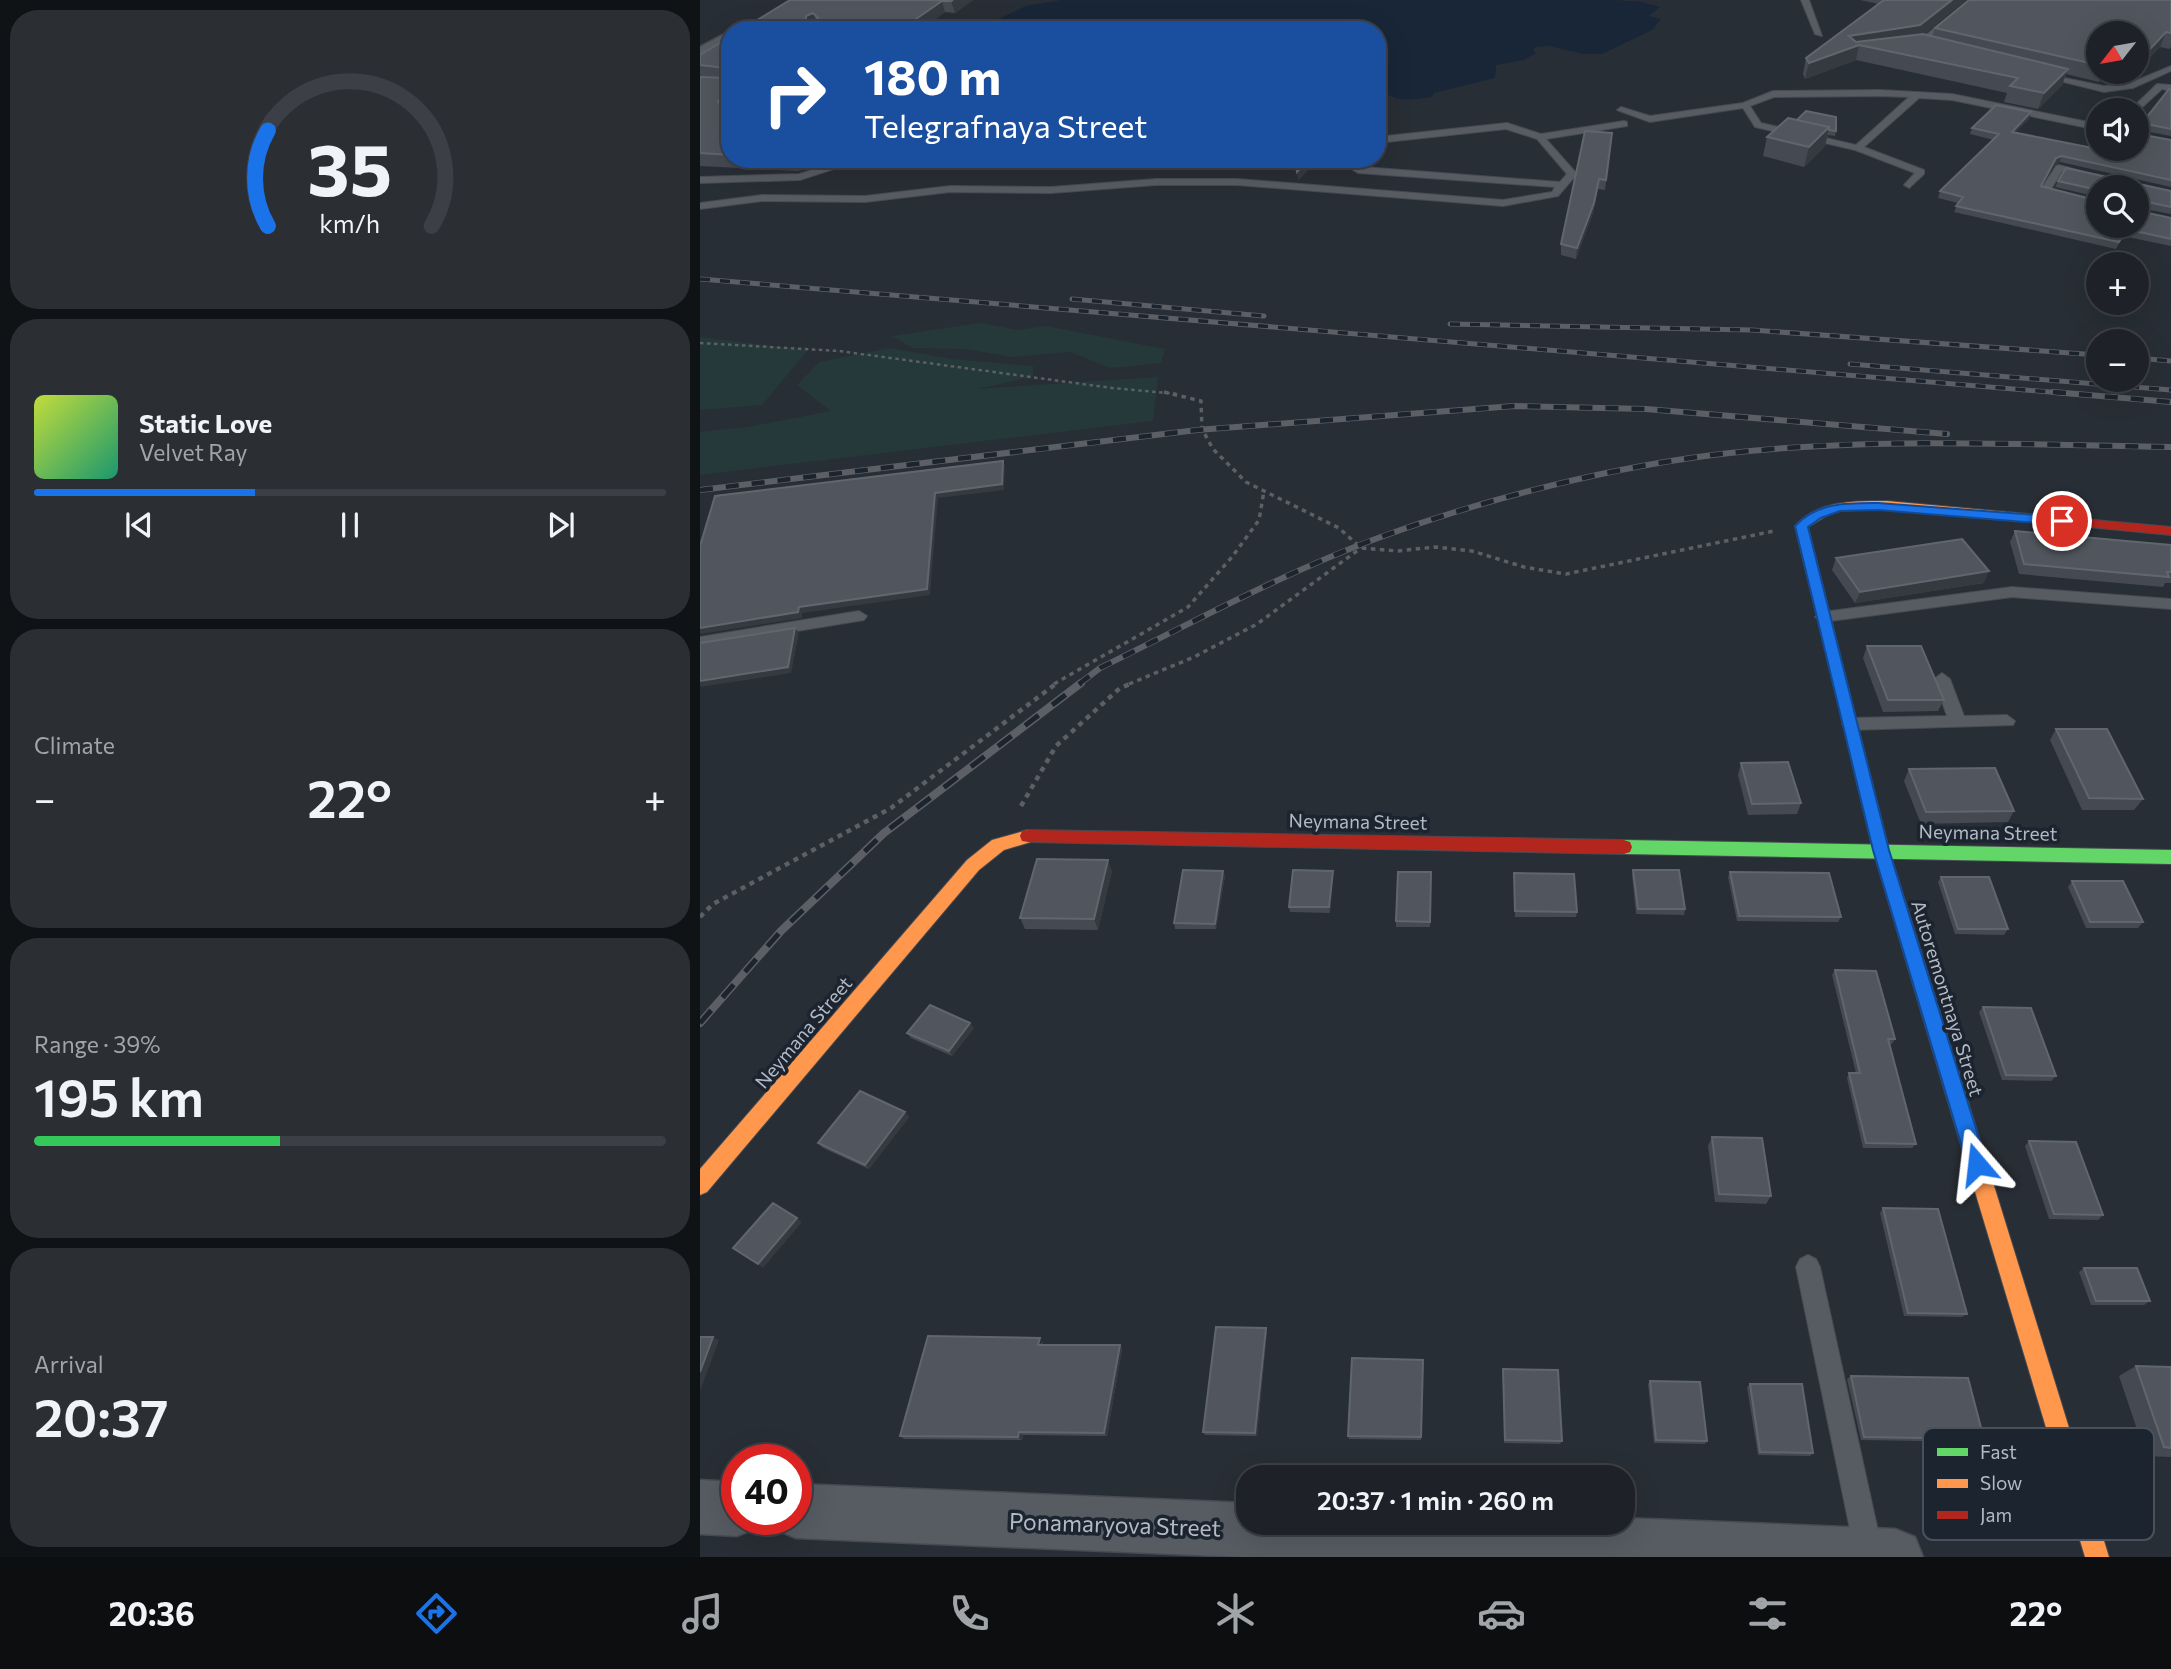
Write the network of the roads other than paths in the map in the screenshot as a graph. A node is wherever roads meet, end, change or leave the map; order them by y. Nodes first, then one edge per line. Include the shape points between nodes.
1 (1805, 0) edge
2 (1974, 0) edge
3 (1819, 34) dead end
4 (721, 41) edge
5 (1919, 45) junction
6 (1905, 47) edge
7 (1944, 50) edge
8 (700, 54) edge
9 (2171, 68) edge
10 (2030, 72) edge
11 (2171, 88) edge
12 (1917, 95) junction
13 (2147, 98) edge
14 (1745, 106) junction
15 (1620, 110) dead end
16 (1623, 124) dead end
17 (2086, 125) edge
18 (1541, 137) junction
19 (1386, 139) edge
20 (1857, 148) junction
21 (828, 168) edge
22 (1357, 168) edge
23 (2091, 175) edge
24 (700, 180) edge
25 (1563, 185) junction
26 (1909, 185) dead end
27 (2086, 200) edge
28 (700, 206) edge
29 (2171, 531) edge
30 (2171, 604) edge
31 (859, 616) dead end
32 (1824, 617) junction
33 (700, 642) edge
34 (1942, 679) dead end
35 (2007, 721) dead end
36 (1958, 722) junction
37 (1850, 724) junction
38 (1881, 850) junction
39 (2171, 857) edge
40 (700, 1185) edge
41 (1808, 1267) dead end
42 (2058, 1428) edge
43 (700, 1507) edge
44 (721, 1508) edge
45 (812, 1512) edge
46 (2092, 1540) edge
47 (1882, 1556) edge
48 (2097, 1557) edge

1 - 3 lane
2 - 5 lane
4 - 8 street
5 - 6 lane
5 - 7 lane
9 - 10 lane via 2130,86 2104,89
11 - 13 lane via 2160,86
12 - 14 lane via 1773,94
12 - 17 lane via 1952,97
12 - 20 lane
14 - 15 lane via 1650,119
14 - 20 lane via 1758,125
16 - 18 lane
18 - 19 lane via 1507,126
18 - 25 lane via 1572,174
20 - 26 lane via 1921,172
21 - 24 lane via 800,177
22 - 25 lane
23 - 27 lane via 2059,168 2045,191
25 - 28 lane via 1555,194 1503,203 1237,182 1183,182 1051,190 950,189 865,199 762,198
29 - 32 street, Autoremontnaya Street via 1898,506 1838,507 1801,526
30 - 32 lane via 2012,592
31 - 33 lane
32 - 37 street, Autoremontnaya Street
34 - 36 lane
35 - 36 lane
36 - 37 lane
37 - 38 street, Autoremontnaya Street
38 - 39 street, Neymana Street
38 - 40 street, Neymana Street via 1025,836 998,845 973,865
38 - 42 street, Autoremontnaya Street
41 - 47 lane
43 - 44 street
45 - 47 street, Ponamaryova Street
46 - 48 street, Autoremontnaya Street

